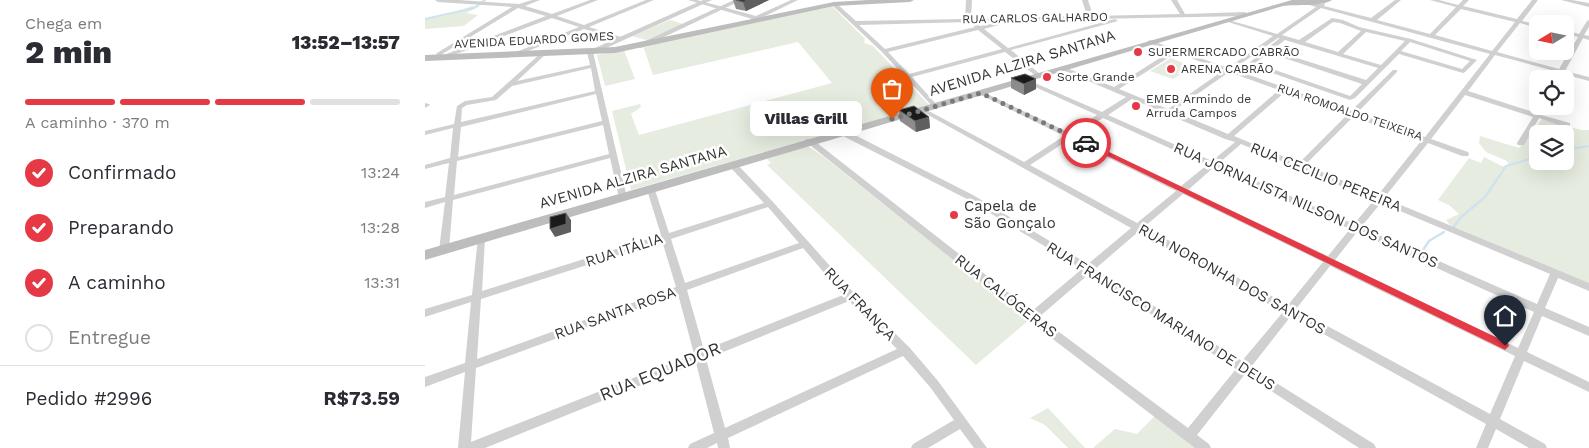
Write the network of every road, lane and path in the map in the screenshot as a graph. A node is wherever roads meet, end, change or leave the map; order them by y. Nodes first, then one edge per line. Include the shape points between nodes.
1 (438, 0) edge
2 (537, 0) edge
3 (595, 0) edge
4 (651, 0) edge
5 (691, 0) edge
6 (739, 0) edge
7 (795, 0) edge
8 (887, 0) edge
9 (910, 0) edge
10 (969, 0) edge
11 (1085, 0) edge
12 (1174, 0) edge
13 (1398, 0) edge
14 (1433, 0) edge
15 (1466, 0) edge
16 (1535, 0) edge
17 (1564, 0) edge
18 (851, 1) edge
19 (1302, 1) edge
20 (706, 2) edge
21 (1282, 2) edge
22 (1325, 2) edge
23 (481, 3) joint
24 (834, 4) junction
25 (520, 6) junction
26 (1458, 6) junction
27 (1589, 6) edge
28 (721, 8) junction
29 (1245, 14) junction
30 (552, 16) junction
31 (1184, 16) junction
32 (1129, 17) junction
33 (1091, 18) junction
34 (758, 19) junction
35 (968, 19) junction
36 (1015, 20) junction
37 (1227, 20) junction
38 (1373, 20) junction
39 (1518, 21) junction
40 (1589, 22) edge
41 (854, 23) junction
42 (1529, 24) edge
43 (583, 27) junction
44 (1094, 27) junction
45 (978, 29) junction
46 (1365, 30) junction
47 (1574, 34) edge
48 (1277, 35) junction
49 (1431, 36) junction
50 (1581, 36) junction
51 (1285, 37) junction
52 (619, 38) junction
53 (1589, 38) edge
54 (1409, 40) junction
55 (1150, 42) junction
56 (1301, 42) junction
57 (638, 46) junction
58 (1006, 50) junction
59 (1266, 50) junction
60 (884, 51) junction
61 (1176, 51) junction
62 (589, 52) junction
63 (1398, 52) junction
64 (1493, 53) junction
65 (543, 54) junction
66 (1339, 54) junction
67 (513, 55) junction
68 (434, 57) edge
69 (1251, 62) joint
70 (593, 66) junction
71 (1062, 68) junction
72 (1383, 68) junction
73 (1228, 69) junction
74 (1557, 70) edge
75 (1562, 70) edge
76 (1395, 71) dead end
77 (1038, 75) junction
78 (1574, 75) edge
79 (908, 76) junction
80 (1589, 79) edge
81 (1024, 80) junction
82 (1367, 83) junction
83 (509, 85) junction
84 (1285, 89) junction
85 (1113, 90) junction
86 (598, 92) junction
87 (1463, 92) junction
88 (981, 93) junction
89 (1131, 97) junction
90 (935, 106) junction
91 (923, 110) junction
92 (1167, 112) junction
93 (1354, 113) junction
94 (1103, 115) junction
95 (1537, 116) junction
96 (605, 122) junction
97 (1567, 124) dead end
98 (455, 126) junction
99 (425, 133) edge
100 (844, 133) junction
101 (1071, 136) junction
102 (1228, 137) junction
103 (1427, 139) junction
104 (809, 142) junction
105 (1239, 142) junction
106 (1521, 143) dead end
107 (1465, 154) dead end
108 (613, 155) junction
109 (454, 160) junction
110 (1213, 164) junction
111 (733, 165) junction
112 (1024, 165) junction
113 (1299, 166) junction
114 (425, 168) edge
115 (651, 190) junction
116 (1183, 190) junction
117 (450, 198) junction
118 (623, 198) junction
119 (1379, 199) junction
120 (770, 204) junction
121 (425, 205) edge
122 (1138, 227) junction
123 (1357, 227) junction
124 (667, 236) junction
125 (481, 239) junction
126 (804, 244) junction
127 (444, 250) junction
128 (425, 255) edge
129 (1329, 261) junction
130 (1089, 269) junction
131 (1555, 273) junction
132 (1589, 287) edge
133 (682, 289) junction
134 (477, 296) junction
135 (850, 296) junction
136 (1290, 310) junction
137 (1541, 310) junction
138 (425, 313) edge
139 (1032, 317) junction
140 (1589, 332) edge
141 (905, 350) junction
142 (1522, 354) junction
143 (699, 355) junction
144 (469, 366) junction
145 (1244, 368) junction
146 (425, 382) edge
147 (1589, 387) edge
148 (962, 422) junction
149 (1493, 422) junction
150 (720, 435) junction
151 (1189, 436) junction
152 (464, 448) edge
153 (471, 448) edge
154 (694, 448) edge
155 (724, 448) edge
156 (917, 448) edge
157 (981, 448) edge
158 (1205, 448) edge
159 (1371, 448) edge
160 (1482, 448) edge
161 (1541, 448) edge

1 - 23 street
2 - 25 street
3 - 30 street
4 - 43 street
5 - 20 street
6 - 28 street
7 - 34 street
8 - 9 main road, AVENIDA EDUARDO GOMES
8 - 18 main road, AVENIDA EDUARDO GOMES
10 - 35 street
11 - 33 street
12 - 31 street
13 - 38 street
14 - 26 street
15 - 26 street
16 - 39 street
17 - 27 street
18 - 24 main road, AVENIDA EDUARDO GOMES
19 - 21 main road, AVENIDA ALZIRA SANTANA
19 - 22 main road, AVENIDA ALZIRA SANTANA
20 - 28 street
20 - 52 street
21 - 29 main road, AVENIDA ALZIRA SANTANA
22 - 38 street
22 - 48 street
23 - 25 street
24 - 34 main road, AVENIDA EDUARDO GOMES
24 - 41 street
25 - 30 street
25 - 68 street
26 - 39 street
26 - 49 street
28 - 34 street
28 - 57 street
29 - 31 street, RUA CARLOS GALHARDO
29 - 37 main road, AVENIDA ALZIRA SANTANA
30 - 43 street
30 - 68 street
31 - 32 street, RUA CARLOS GALHARDO
32 - 33 street, RUA CARLOS GALHARDO
32 - 44 street
33 - 36 street, RUA CARLOS GALHARDO
33 - 44 street
34 - 57 main road, AVENIDA EDUARDO GOMES
35 - 36 street, RUA CARLOS GALHARDO
35 - 41 street, RUA CARLOS GALHARDO
35 - 45 street
36 - 45 street
37 - 48 street
37 - 55 main road, AVENIDA ALZIRA SANTANA
38 - 49 street
39 - 42 street
39 - 64 street
40 - 50 street
41 - 60 street
43 - 52 street
43 - 67 street
44 - 58 street
45 - 58 street
45 - 60 street
46 - 54 street
46 - 56 street via 1333,19
46 - 66 street
47 - 50 street
48 - 51 street
48 - 73 street
49 - 64 street
50 - 53 street
50 - 75 street
51 - 56 street
51 - 59 street
52 - 62 street
54 - 63 street
54 - 63 street via 1475,60 1463,70
55 - 61 street, RUA ROMOALDO TEIXEIRA
55 - 71 main road, AVENIDA ALZIRA SANTANA
56 - 66 street
57 - 62 main road, AVENIDA EDUARDO GOMES
58 - 77 street
58 - 79 street
59 - 69 street
59 - 82 street
60 - 79 street
61 - 73 street, RUA ROMOALDO TEIXEIRA
61 - 85 street
62 - 65 main road, AVENIDA EDUARDO GOMES
62 - 70 street
63 - 72 street
64 - 74 street
64 - 87 street
65 - 67 main road, AVENIDA EDUARDO GOMES
65 - 83 street
66 - 72 street
67 - 68 main road, AVENIDA EDUARDO GOMES
69 - 82 street via 1346,97 1353,97
70 - 83 street
70 - 86 street
71 - 77 main road, AVENIDA ALZIRA SANTANA
71 - 85 street, RUA CECILIO PEREIRA
72 - 82 street
73 - 84 street, RUA ROMOALDO TEIXEIRA
73 - 92 street
76 - 93 street
77 - 81 main road, AVENIDA ALZIRA SANTANA
78 - 80 street
79 - 90 street
81 - 88 main road, AVENIDA ALZIRA SANTANA
81 - 94 street, RUA JORNALISTA NILSON DOS SANTOS
83 - 98 street via 494,99 460,106
84 - 93 street, RUA ROMOALDO TEIXEIRA
84 - 102 street
85 - 89 street, RUA CECILIO PEREIRA
86 - 96 street
86 - 98 street
87 - 95 street
87 - 103 street
88 - 90 main road, AVENIDA ALZIRA SANTANA
88 - 101 street
89 - 92 street, RUA CECILIO PEREIRA
89 - 94 street
90 - 91 main road, AVENIDA ALZIRA SANTANA
91 - 100 main road, AVENIDA ALZIRA SANTANA
91 - 112 street, RUA NORONHA DOS SANTOS
92 - 102 street, RUA CECILIO PEREIRA
93 - 103 street, RUA ROMOALDO TEIXEIRA
93 - 113 street
94 - 101 street
94 - 110 street, RUA JORNALISTA NILSON DOS SANTOS
95 - 97 street
95 - 106 street
96 - 108 street
96 - 109 street
98 - 99 street
98 - 109 street
100 - 104 main road, AVENIDA ALZIRA SANTANA
100 - 130 street, RUA FRANCISCO MARIANO DE DEUS via 969,197
101 - 112 street
101 - 116 street
102 - 105 street, RUA CECILIO PEREIRA
103 - 107 street, RUA ROMOALDO TEIXEIRA
103 - 119 street
104 - 111 main road, AVENIDA ALZIRA SANTANA
104 - 139 street, RUA CALÓGERAS
105 - 110 street
105 - 113 street, RUA CECILIO PEREIRA
108 - 117 street
108 - 118 street
109 - 114 street
109 - 117 street
110 - 116 street
110 - 123 street, RUA JORNALISTA NILSON DOS SANTOS
111 - 115 main road, AVENIDA ALZIRA SANTANA
111 - 120 street, RUA FRANÇA
112 - 122 street, RUA NORONHA DOS SANTOS
113 - 119 street, RUA CECILIO PEREIRA
115 - 118 main road, AVENIDA ALZIRA SANTANA
115 - 124 street
116 - 122 street
116 - 129 street
117 - 121 street
117 - 127 street
118 - 125 main road, AVENIDA ALZIRA SANTANA
119 - 123 street
119 - 131 street, RUA CECILIO PEREIRA
120 - 124 street, RUA ITÁLIA
120 - 126 street, RUA FRANÇA
122 - 130 street
122 - 136 street, RUA NORONHA DOS SANTOS
123 - 129 street
123 - 137 street, RUA JORNALISTA NILSON DOS SANTOS
124 - 133 street
124 - 134 street, RUA ITÁLIA
125 - 127 main road, AVENIDA ALZIRA SANTANA
125 - 134 street
126 - 133 street, RUA SANTA ROSA
126 - 135 street, RUA FRANÇA
127 - 128 main road, AVENIDA ALZIRA SANTANA
129 - 136 street
129 - 142 street
130 - 139 street
130 - 145 street, RUA FRANCISCO MARIANO DE DEUS
131 - 132 street, RUA CECILIO PEREIRA
131 - 137 street
133 - 143 street
133 - 144 street, RUA SANTA ROSA
134 - 138 street, RUA ITÁLIA
134 - 144 street
135 - 141 street, RUA FRANÇA
135 - 143 street, RUA EQUADOR
136 - 145 street
136 - 149 street, RUA NORONHA DOS SANTOS
137 - 140 street, RUA JORNALISTA NILSON DOS SANTOS
137 - 142 street
139 - 151 street, RUA CALÓGERAS
141 - 148 street, RUA FRANÇA
141 - 150 street
142 - 147 street
142 - 149 street
143 - 150 street
143 - 153 street, RUA EQUADOR
144 - 146 street, RUA SANTA ROSA
144 - 152 street
145 - 151 street
145 - 159 street, RUA FRANCISCO MARIANO DE DEUS
148 - 156 street
148 - 157 street, RUA FRANÇA
149 - 160 street
149 - 161 street, RUA NORONHA DOS SANTOS
150 - 154 street
150 - 155 street
151 - 158 street, RUA CALÓGERAS

